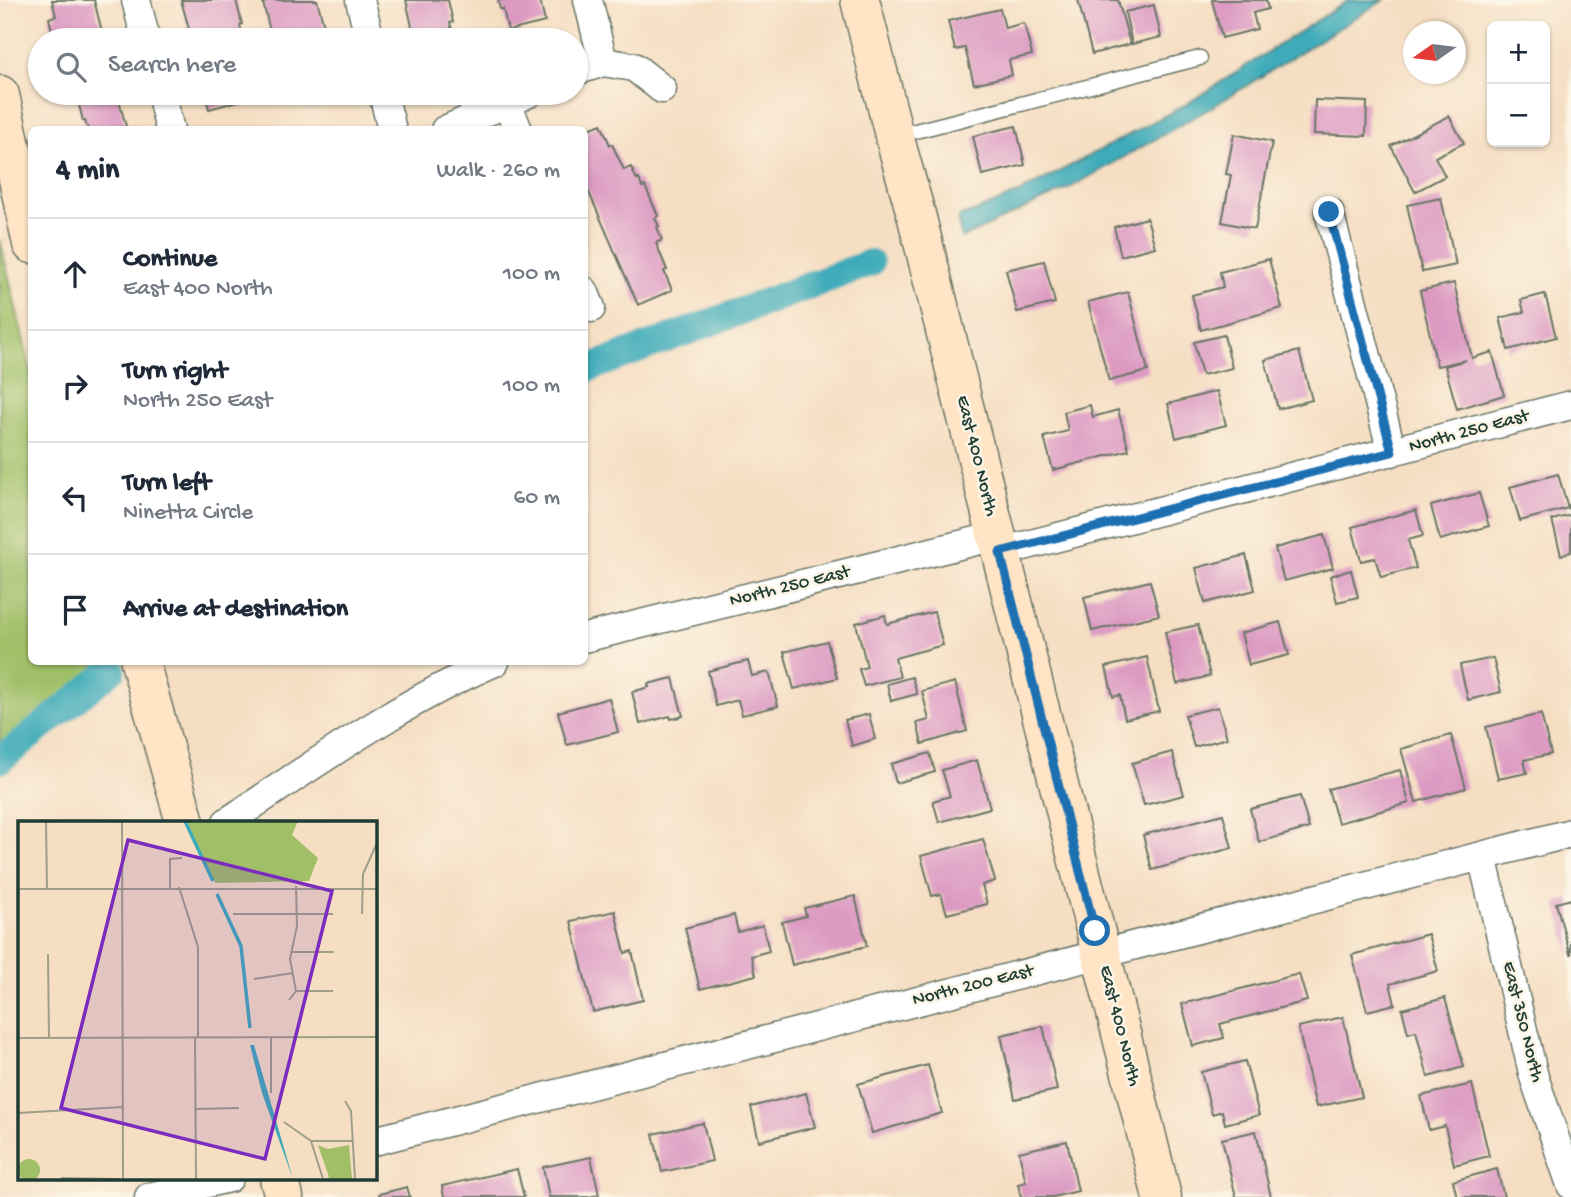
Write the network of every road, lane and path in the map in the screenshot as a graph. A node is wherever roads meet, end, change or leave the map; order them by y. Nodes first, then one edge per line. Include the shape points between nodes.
1 (136, 0) edge
2 (360, 0) edge
3 (588, 0) edge
4 (860, 0) edge
5 (143, 28) edge
6 (367, 28) edge
7 (1200, 58) dead end
8 (603, 62) junction
9 (588, 67) edge
10 (662, 89) dead end
11 (0, 95) edge
12 (164, 105) edge
13 (386, 105) edge
14 (502, 105) edge
15 (518, 105) edge
16 (169, 126) edge
17 (391, 126) edge
18 (454, 126) edge
19 (518, 126) edge
20 (894, 136) junction
21 (28, 205) edge
22 (1329, 212) dead end
23 (1571, 405) edge
24 (1392, 452) junction
25 (998, 544) junction
26 (588, 638) edge
27 (141, 665) edge
28 (488, 665) edge
29 (185, 821) edge
30 (229, 821) edge
31 (1571, 833) edge
32 (1482, 856) junction
33 (1101, 953) junction
34 (376, 1140) edge
35 (221, 1180) edge
36 (280, 1180) edge
37 (1571, 1185) edge
38 (149, 1197) edge
39 (284, 1197) edge
40 (1161, 1197) edge

1 - 5 street
2 - 6 street
3 - 8 street
4 - 20 main road, East 400 North
7 - 20 lane
8 - 9 street
8 - 10 street via 634,67
11 - 21 main road
12 - 16 street
13 - 17 street
14 - 18 street
15 - 19 street
20 - 25 main road, East 400 North
22 - 24 street
23 - 24 street, North 250 East
24 - 25 street, North 250 East
25 - 26 street, North 250 East
25 - 33 main road, East 400 North
27 - 29 main road
28 - 30 street via 382,720
31 - 32 street, North 200 East
32 - 33 street, North 200 East
32 - 37 street, East 350 North via 1534,1077
33 - 34 street, North 200 East
33 - 40 main road, East 400 North
35 - 38 street
36 - 39 main road

